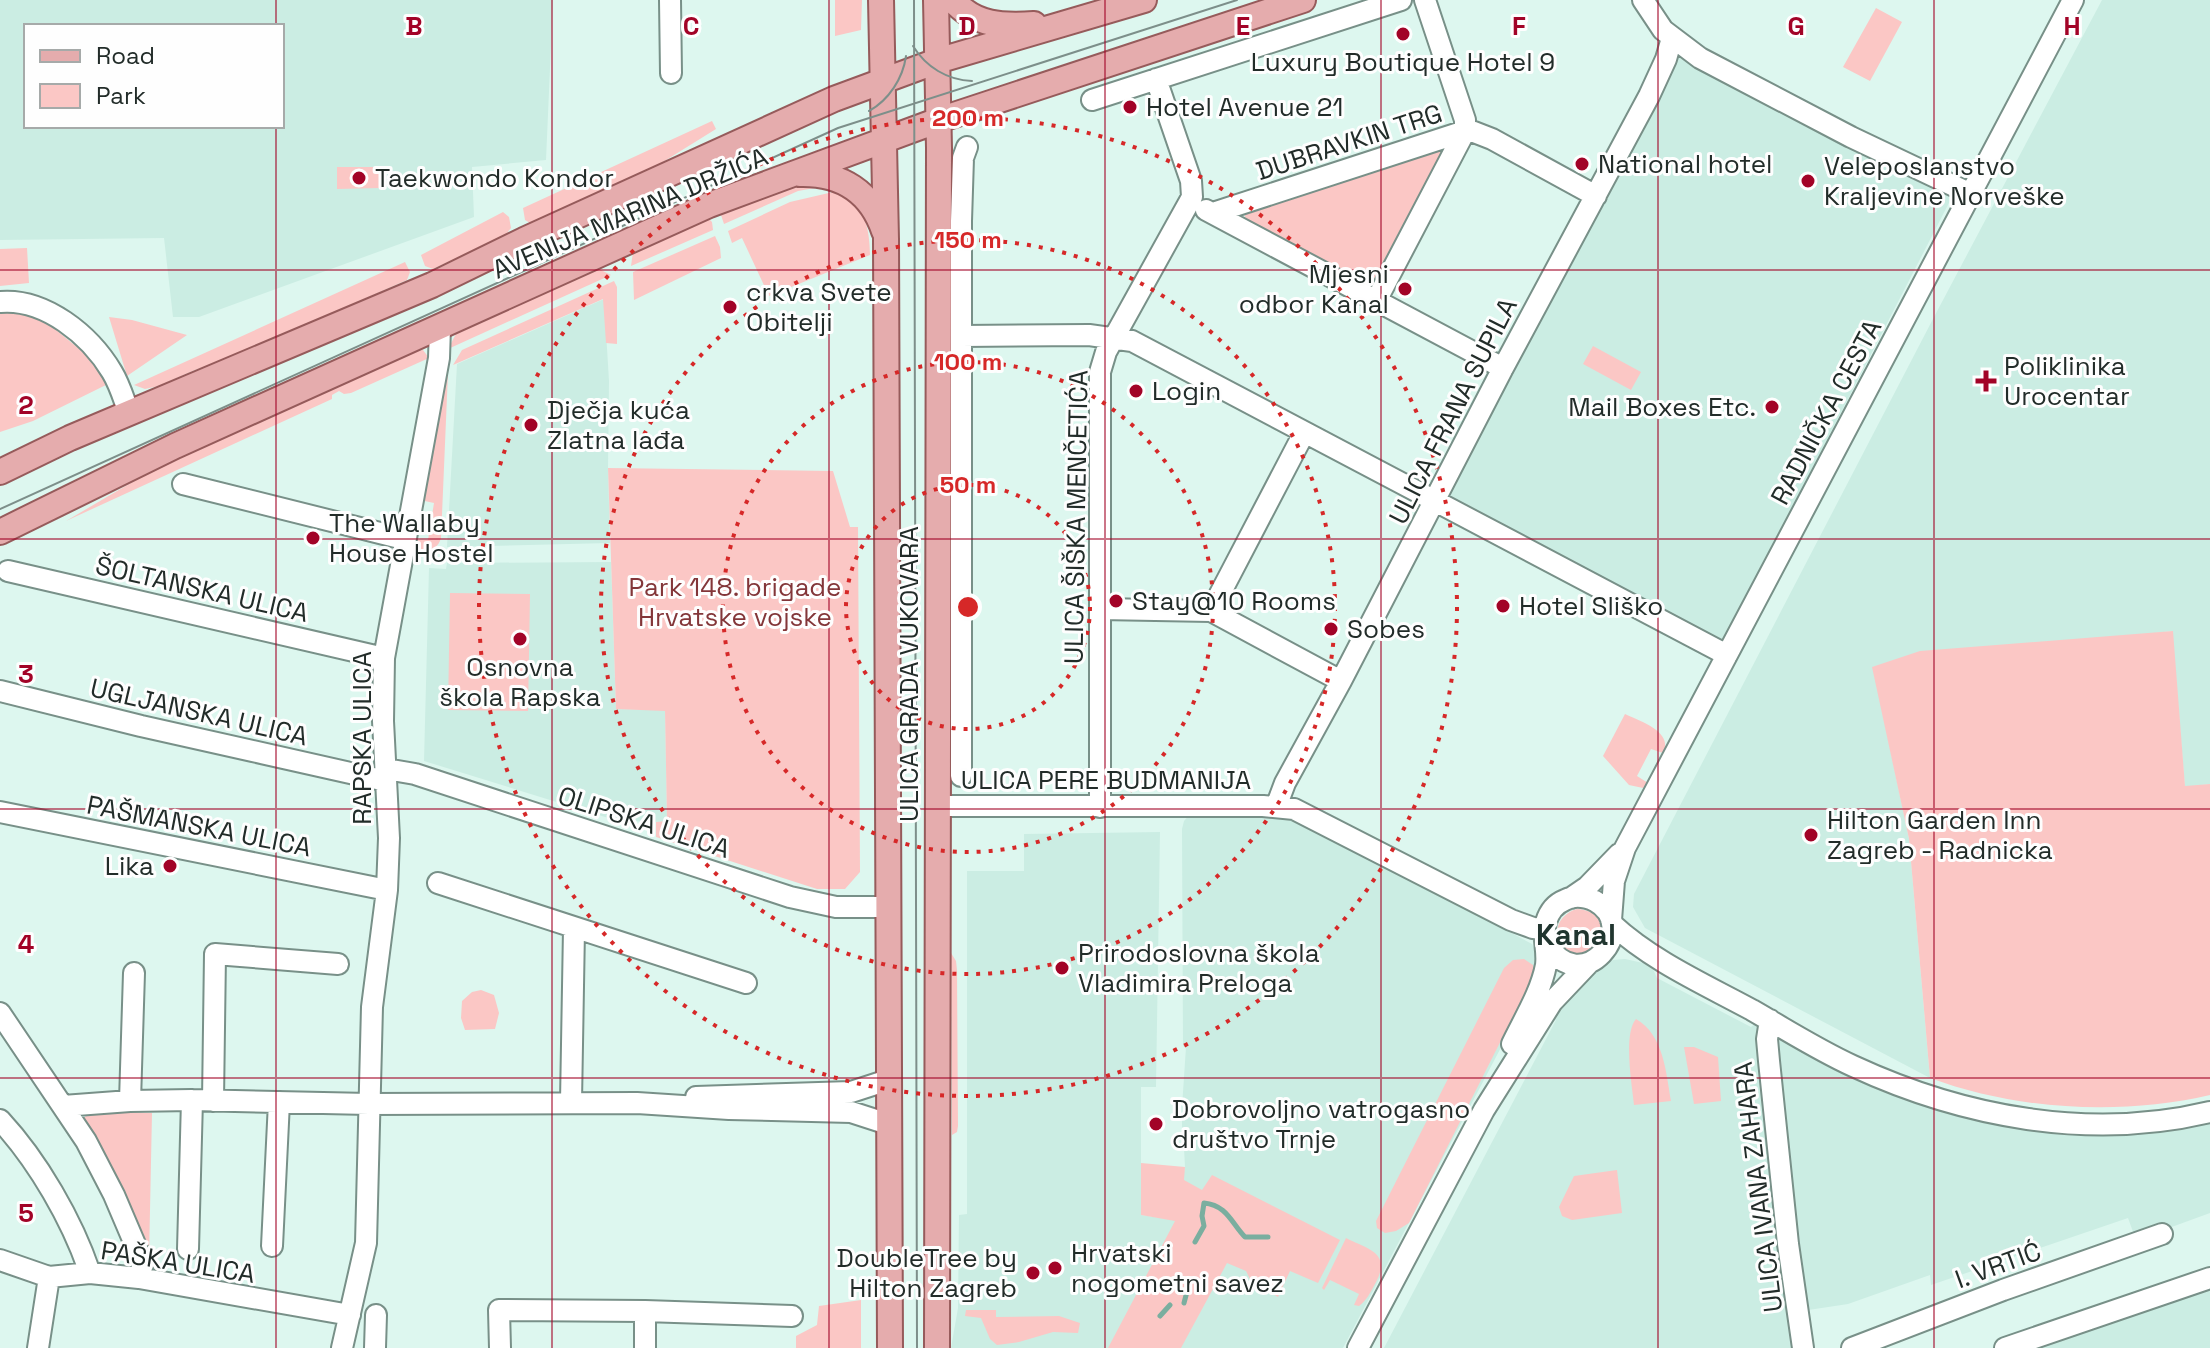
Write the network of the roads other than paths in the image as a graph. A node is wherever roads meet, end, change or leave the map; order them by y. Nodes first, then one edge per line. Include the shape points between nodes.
1 (670, 0) edge
2 (881, 0) edge
3 (936, 0) edge
4 (953, 0) edge
5 (1144, 0) edge
6 (1303, 0) edge
7 (1401, 0) edge
8 (1425, 0) edge
9 (1643, 0) edge
10 (2073, 0) edge
11 (1069, 23) junction
12 (1672, 38) junction
13 (937, 61) junction
14 (671, 73) dead end
15 (1156, 79) junction
16 (883, 82) junction
17 (1092, 100) dead end
18 (939, 120) junction
19 (1465, 131) junction
20 (884, 139) junction
21 (967, 147) dead end
22 (786, 176) junction
23 (1971, 194) junction
24 (1596, 196) junction
25 (1190, 203) junction
26 (1213, 213) junction
27 (886, 239) junction
28 (1377, 299) junction
29 (0, 302) edge
30 (440, 327) junction
31 (961, 336) junction
32 (1116, 337) junction
33 (1503, 368) junction
34 (129, 413) junction
35 (1304, 433) junction
36 (70, 438) junction
37 (0, 455) edge
38 (0, 472) edge
39 (183, 484) dead end
40 (1435, 502) junction
41 (0, 532) edge
42 (404, 539) junction
43 (8, 571) dead end
44 (1100, 609) junction
45 (1211, 611) junction
46 (1727, 655) junction
47 (384, 658) junction
48 (1341, 681) junction
49 (0, 691) edge
50 (386, 775) junction
51 (961, 776) dead end
52 (937, 806) junction
53 (1100, 807) junction
54 (1276, 807) junction
55 (0, 812) edge
56 (1625, 848) junction
57 (438, 883) dead end
58 (387, 890) junction
59 (1571, 898) junction
60 (889, 907) junction
61 (1611, 922) junction
62 (574, 929) junction
63 (1546, 936) junction
64 (1596, 958) junction
65 (338, 964) dead end
66 (1666, 964) junction
67 (134, 973) dead end
68 (746, 983) dead end
69 (0, 1013) edge
70 (1770, 1020) junction
71 (888, 1080) junction
72 (130, 1101) junction
73 (202, 1101) junction
74 (279, 1102) junction
75 (571, 1102) junction
76 (637, 1103) junction
77 (369, 1104) junction
78 (63, 1106) junction
79 (1484, 1110) junction
80 (2210, 1112) edge
81 (0, 1120) edge
82 (888, 1124) junction
83 (2162, 1234) dead end
84 (272, 1246) dead end
85 (188, 1249) dead end
86 (0, 1260) edge
87 (90, 1273) junction
88 (49, 1277) junction
89 (139, 1278) junction
90 (2210, 1278) edge
91 (645, 1311) junction
92 (350, 1315) junction
93 (376, 1315) dead end
94 (792, 1316) dead end
95 (38, 1348) edge
96 (342, 1348) edge
97 (375, 1348) edge
98 (500, 1348) edge
99 (645, 1348) edge
100 (890, 1348) edge
101 (937, 1348) edge
102 (1358, 1348) edge
103 (1803, 1348) edge
104 (1852, 1348) edge
105 (2005, 1348) edge

1 - 14 street
2 - 16 main road, ULICA GRADA VUKOVARA
3 - 13 main road, ULICA GRADA VUKOVARA
4 - 11 main road via 972,17 992,24
5 - 11 main road, AVENIJA MARINA DRŽIĆA
6 - 18 main road, AVENIJA MARINA DRŽIĆA
7 - 15 street
8 - 19 street
9 - 12 street
10 - 23 street, RADNIČKA CESTA
11 - 13 main road, AVENIJA MARINA DRŽIĆA
12 - 23 street via 1783,103
12 - 24 street, ULICA FRANA SUPILA via 1649,96
13 - 16 main road, AVENIJA MARINA DRŽIĆA
13 - 18 main road, ULICA GRADA VUKOVARA
15 - 17 street
15 - 25 street via 1191,181
16 - 20 main road, ULICA GRADA VUKOVARA
16 - 34 main road, AVENIJA MARINA DRŽIĆA via 834,99 432,285
18 - 20 main road, AVENIJA MARINA DRŽIĆA
18 - 52 main road, ULICA GRADA VUKOVARA
19 - 24 street via 1492,139
19 - 26 street, DUBRAVKIN TRG
19 - 28 street, DUBRAVKIN TRG
20 - 22 main road, AVENIJA MARINA DRŽIĆA
20 - 27 main road, ULICA GRADA VUKOVARA
21 - 31 street, ULICA GRADA VUKOVARA
22 - 27 main road via 820,175 850,184 877,213
22 - 30 main road, AVENIJA MARINA DRŽIĆA via 709,205
23 - 46 street, RADNIČKA CESTA
24 - 33 street, ULICA FRANA SUPILA
25 - 26 street
25 - 32 street, ULICA ŠIŠKA MENČETIĆA
26 - 28 street
27 - 60 main road, ULICA GRADA VUKOVARA
28 - 33 street
29 - 34 street via 48,311 79,334 111,370
30 - 41 main road, AVENIJA MARINA DRŽIĆA via 175,446
30 - 42 street, RAPSKA ULICA via 439,358
31 - 32 street
31 - 51 street, ULICA GRADA VUKOVARA
32 - 35 street
32 - 44 street, ULICA ŠIŠKA MENČETIĆA via 1106,352 1100,381
33 - 40 street, ULICA FRANA SUPILA
34 - 36 main road, AVENIJA MARINA DRŽIĆA
35 - 40 street
35 - 45 street
36 - 37 main road
36 - 38 main road, AVENIJA MARINA DRŽIĆA
39 - 42 street
40 - 46 street
40 - 48 street, ULICA FRANA SUPILA
42 - 47 street, RAPSKA ULICA
43 - 47 street, ŠOLTANSKA ULICA
44 - 45 street
44 - 53 street, ULICA ŠIŠKA MENČETIĆA
45 - 48 street
46 - 56 street, RADNIČKA CESTA
47 - 50 street, RAPSKA ULICA
48 - 54 street, ULICA FRANA SUPILA
49 - 50 street, UGLJANSKA ULICA
50 - 58 street, RAPSKA ULICA
50 - 60 street, OLIPSKA ULICA via 415,774 790,897 836,907
52 - 53 street, ULICA PERE BUDMANIJA
52 - 101 main road, ULICA GRADA VUKOVARA
53 - 54 street, ULICA PERE BUDMANIJA
54 - 63 street, ULICA PERE BUDMANIJA via 1305,813
55 - 58 street, PAŠMANSKA ULICA
56 - 59 street, RADNIČKA CESTA
56 - 61 street, RADNIČKA CESTA via 1614,881
57 - 62 street
58 - 77 street, RAPSKA ULICA via 372,1007
59 - 61 street via 1599,904
59 - 63 street via 1551,911
60 - 71 main road, ULICA GRADA VUKOVARA
61 - 64 street via 1610,944
61 - 66 street
62 - 68 street
62 - 75 street
63 - 64 street via 1560,960 1579,965
63 - 79 street via 1539,986
64 - 66 street via 1632,952
64 - 79 street via 1540,1019
65 - 73 street via 215,954
66 - 70 street
67 - 72 street
69 - 78 street
70 - 80 street via 1852,1066 1964,1108 2087,1125
70 - 103 street, ULICA IVANA ZAHARA via 1769,1061
71 - 76 street via 851,1092 730,1094
71 - 82 main road, ULICA GRADA VUKOVARA
72 - 73 street
72 - 78 street
73 - 74 street
73 - 85 street, PAŠKA ULICA
74 - 77 street
74 - 84 street, PAŠKA ULICA
75 - 76 street
75 - 77 street
76 - 82 street via 851,1112
77 - 92 street, RAPSKA ULICA via 366,1243
78 - 89 street via 114,1195 143,1263
79 - 102 street
81 - 87 street via 43,1176
82 - 100 main road, ULICA GRADA VUKOVARA
83 - 104 street, I. VRTIĆ
86 - 88 street, PAŠKA ULICA
87 - 88 street, PAŠKA ULICA
87 - 89 street, PAŠKA ULICA
88 - 95 street
89 - 92 street, PAŠKA ULICA
90 - 105 street
91 - 94 street
91 - 98 street via 499,1310
91 - 99 street
92 - 96 street, RAPSKA ULICA
93 - 97 street

